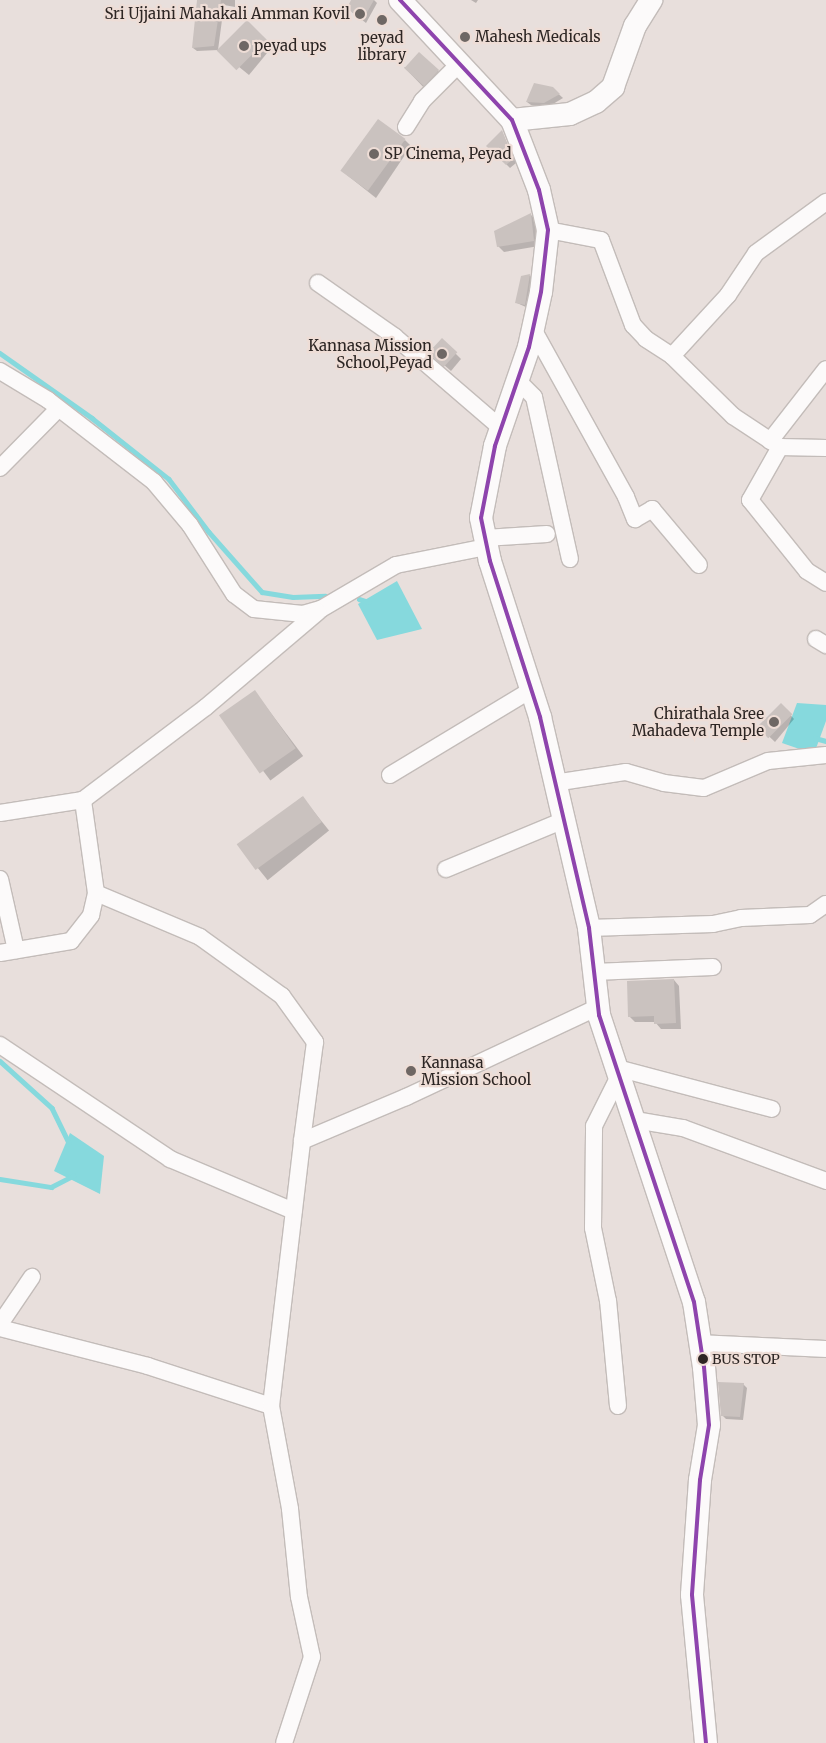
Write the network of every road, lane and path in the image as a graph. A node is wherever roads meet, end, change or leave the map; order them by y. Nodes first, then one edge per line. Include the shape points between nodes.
1 (400, 0) edge
2 (651, 0) edge
3 (460, 63) junction
4 (512, 120) junction
5 (406, 127) dead end
6 (826, 202) edge
7 (548, 230) junction
8 (318, 283) dead end
9 (533, 329) junction
10 (675, 360) junction
11 (826, 370) edge
12 (0, 371) edge
13 (518, 380) junction
14 (58, 409) junction
15 (501, 428) junction
16 (775, 444) junction
17 (826, 448) edge
18 (0, 468) edge
19 (547, 534) dead end
20 (485, 542) junction
21 (570, 559) dead end
22 (699, 565) dead end
23 (826, 583) edge
24 (321, 609) junction
25 (531, 690) junction
26 (826, 755) edge
27 (390, 775) dead end
28 (554, 783) junction
29 (83, 800) junction
30 (0, 813) edge
31 (562, 821) junction
32 (446, 869) dead end
33 (0, 879) edge
34 (96, 893) junction
35 (826, 904) edge
36 (589, 928) junction
37 (8, 952) edge
38 (713, 967) dead end
39 (594, 972) junction
40 (598, 1008) junction
41 (0, 1046) edge
42 (619, 1071) junction
43 (772, 1109) dead end
44 (635, 1120) junction
45 (302, 1141) junction
46 (826, 1181) edge
47 (294, 1211) junction
48 (32, 1277) dead end
49 (0, 1324) edge
50 (0, 1328) edge
51 (700, 1343) junction
52 (826, 1349) edge
53 (271, 1406) junction
54 (618, 1406) dead end
55 (284, 1743) edge
56 (706, 1743) edge

1 - 3 main road
2 - 4 main road via 635,26 613,87 596,102 570,114
3 - 4 main road
3 - 5 street via 422,101
4 - 7 main road via 539,190
6 - 10 street via 756,253
7 - 9 main road
7 - 10 street via 601,240 633,325
8 - 15 street via 394,336
9 - 13 main road
9 - 22 street via 626,497 634,519 652,509
10 - 16 street via 733,416
11 - 16 street
12 - 14 street
13 - 15 main road
13 - 21 street via 534,397
14 - 18 street
14 - 24 street via 154,482 190,525 234,594 244,603 254,609 281,613 303,614
15 - 20 main road via 481,518
16 - 17 street
16 - 23 street via 750,500 807,571
19 - 20 street
20 - 24 street via 396,565
20 - 25 main road
24 - 29 street via 206,707
25 - 27 street
25 - 28 main road
26 - 28 street via 768,761 704,788 664,783 626,772
28 - 31 main road
29 - 30 street
29 - 34 street
31 - 32 street
31 - 36 main road
33 - 37 street
34 - 37 street via 91,915 71,941
34 - 45 street via 200,937 282,996 315,1042
35 - 36 street via 810,915 742,918 713,924
36 - 39 main road
38 - 39 street
39 - 40 main road
40 - 42 main road
40 - 45 street
41 - 47 street via 170,1158
42 - 43 street
42 - 44 main road
42 - 54 street via 594,1126 593,1228 608,1301
44 - 46 street via 683,1128
44 - 51 main road via 694,1302
45 - 47 street
47 - 53 street
48 - 49 street
50 - 53 street via 148,1366
51 - 52 street
51 - 56 main road via 709,1425 700,1480 692,1595
53 - 55 street via 290,1509 299,1597 312,1657

